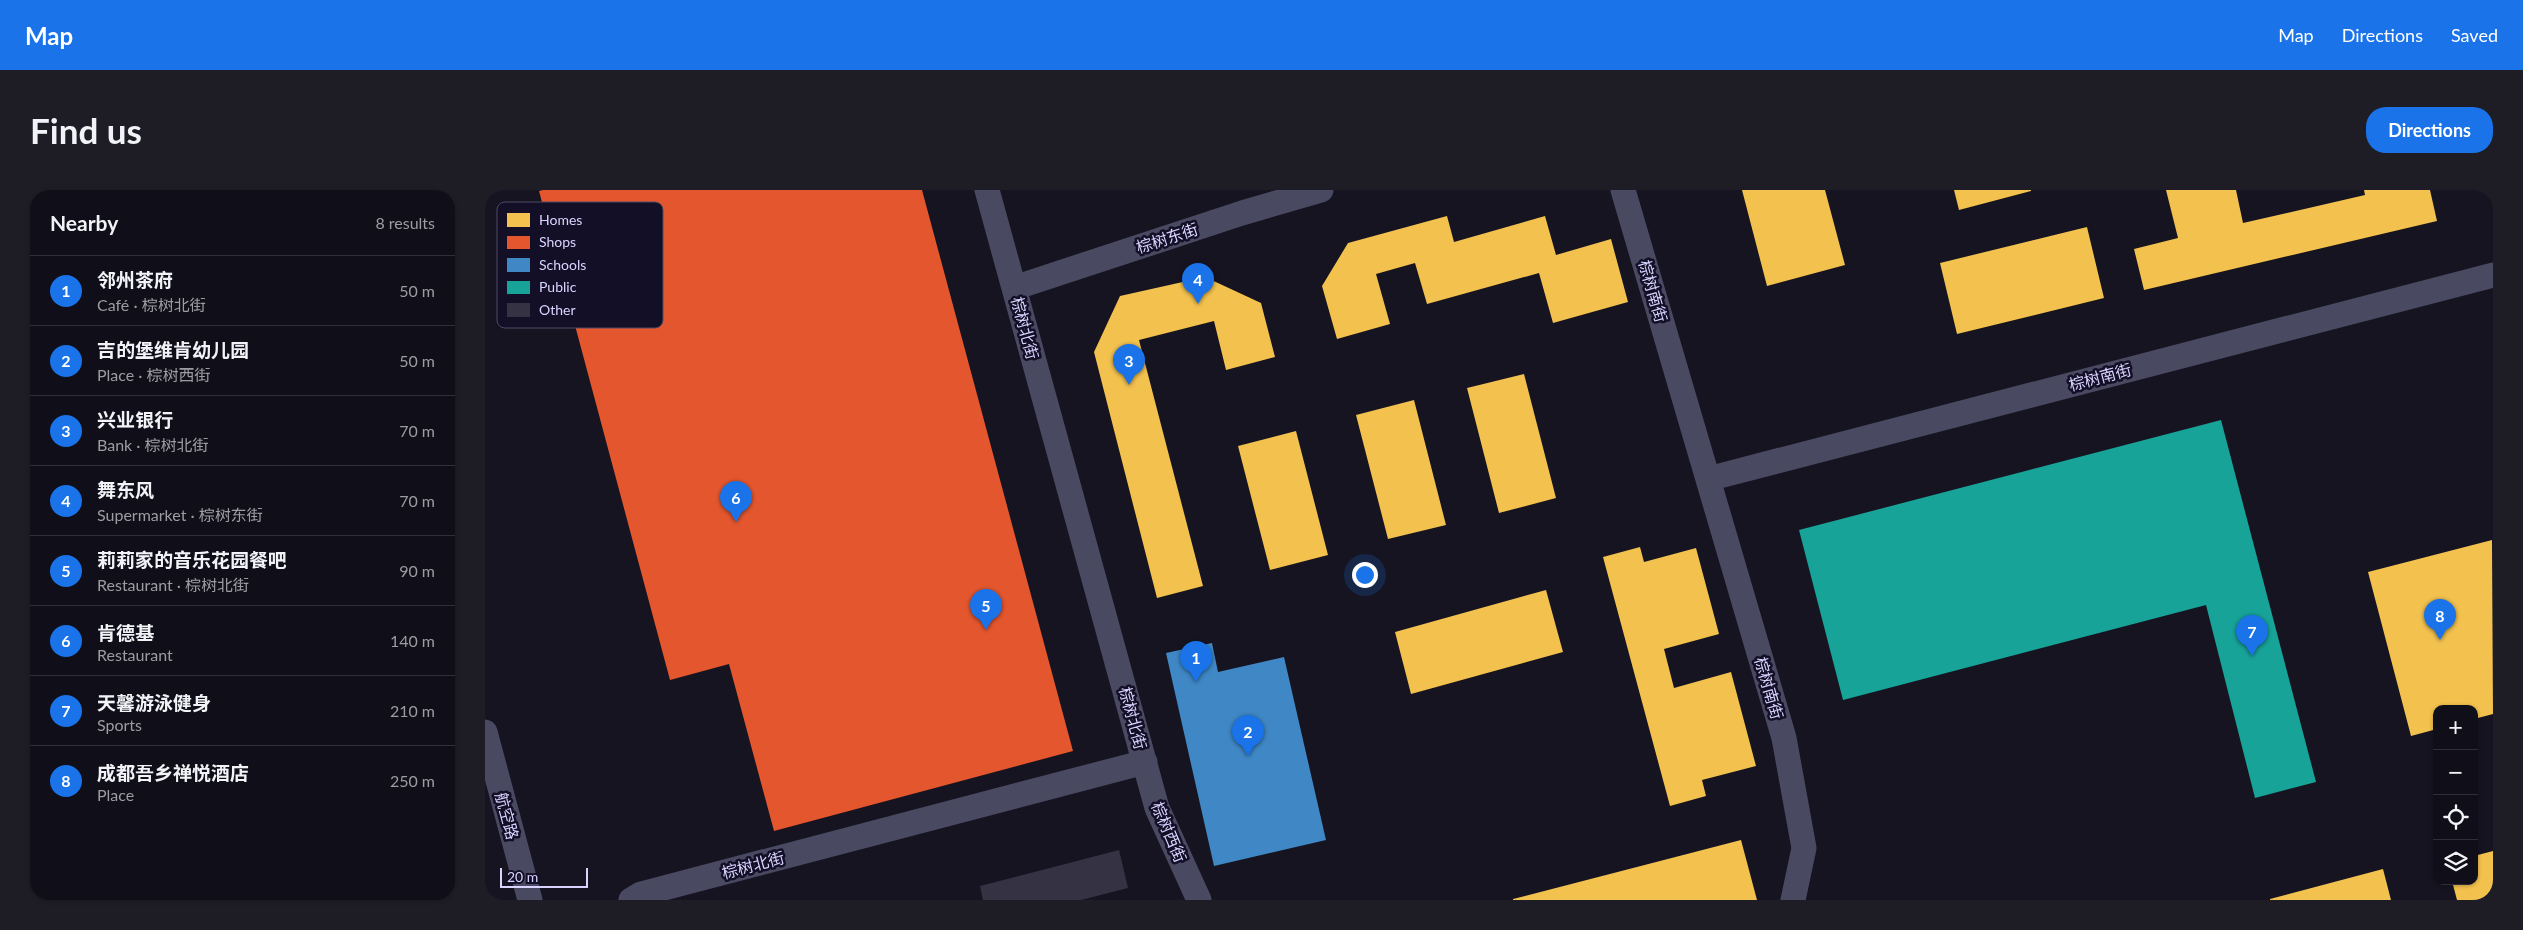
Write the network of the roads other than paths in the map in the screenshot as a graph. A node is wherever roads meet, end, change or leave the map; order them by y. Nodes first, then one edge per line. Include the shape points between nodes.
1 (987, 190) edge
2 (1321, 190) edge
3 (1623, 190) edge
4 (2493, 274) edge
5 (1014, 288) junction
6 (1708, 479) junction
7 (485, 732) edge
8 (1145, 762) junction
9 (530, 900) edge
10 (631, 900) edge
11 (1199, 900) edge
12 (1793, 900) edge

1 - 5 street, 棕树北街
2 - 5 street, 棕树东街
3 - 6 street, 棕树南街
4 - 6 street, 棕树南街
5 - 8 street, 棕树北街
6 - 12 street, 棕树南街 via 1784,738 1804,848
7 - 9 street, 航空路
8 - 10 street, 棕树北街 via 641,894
8 - 11 street, 棕树西街 via 1157,808

